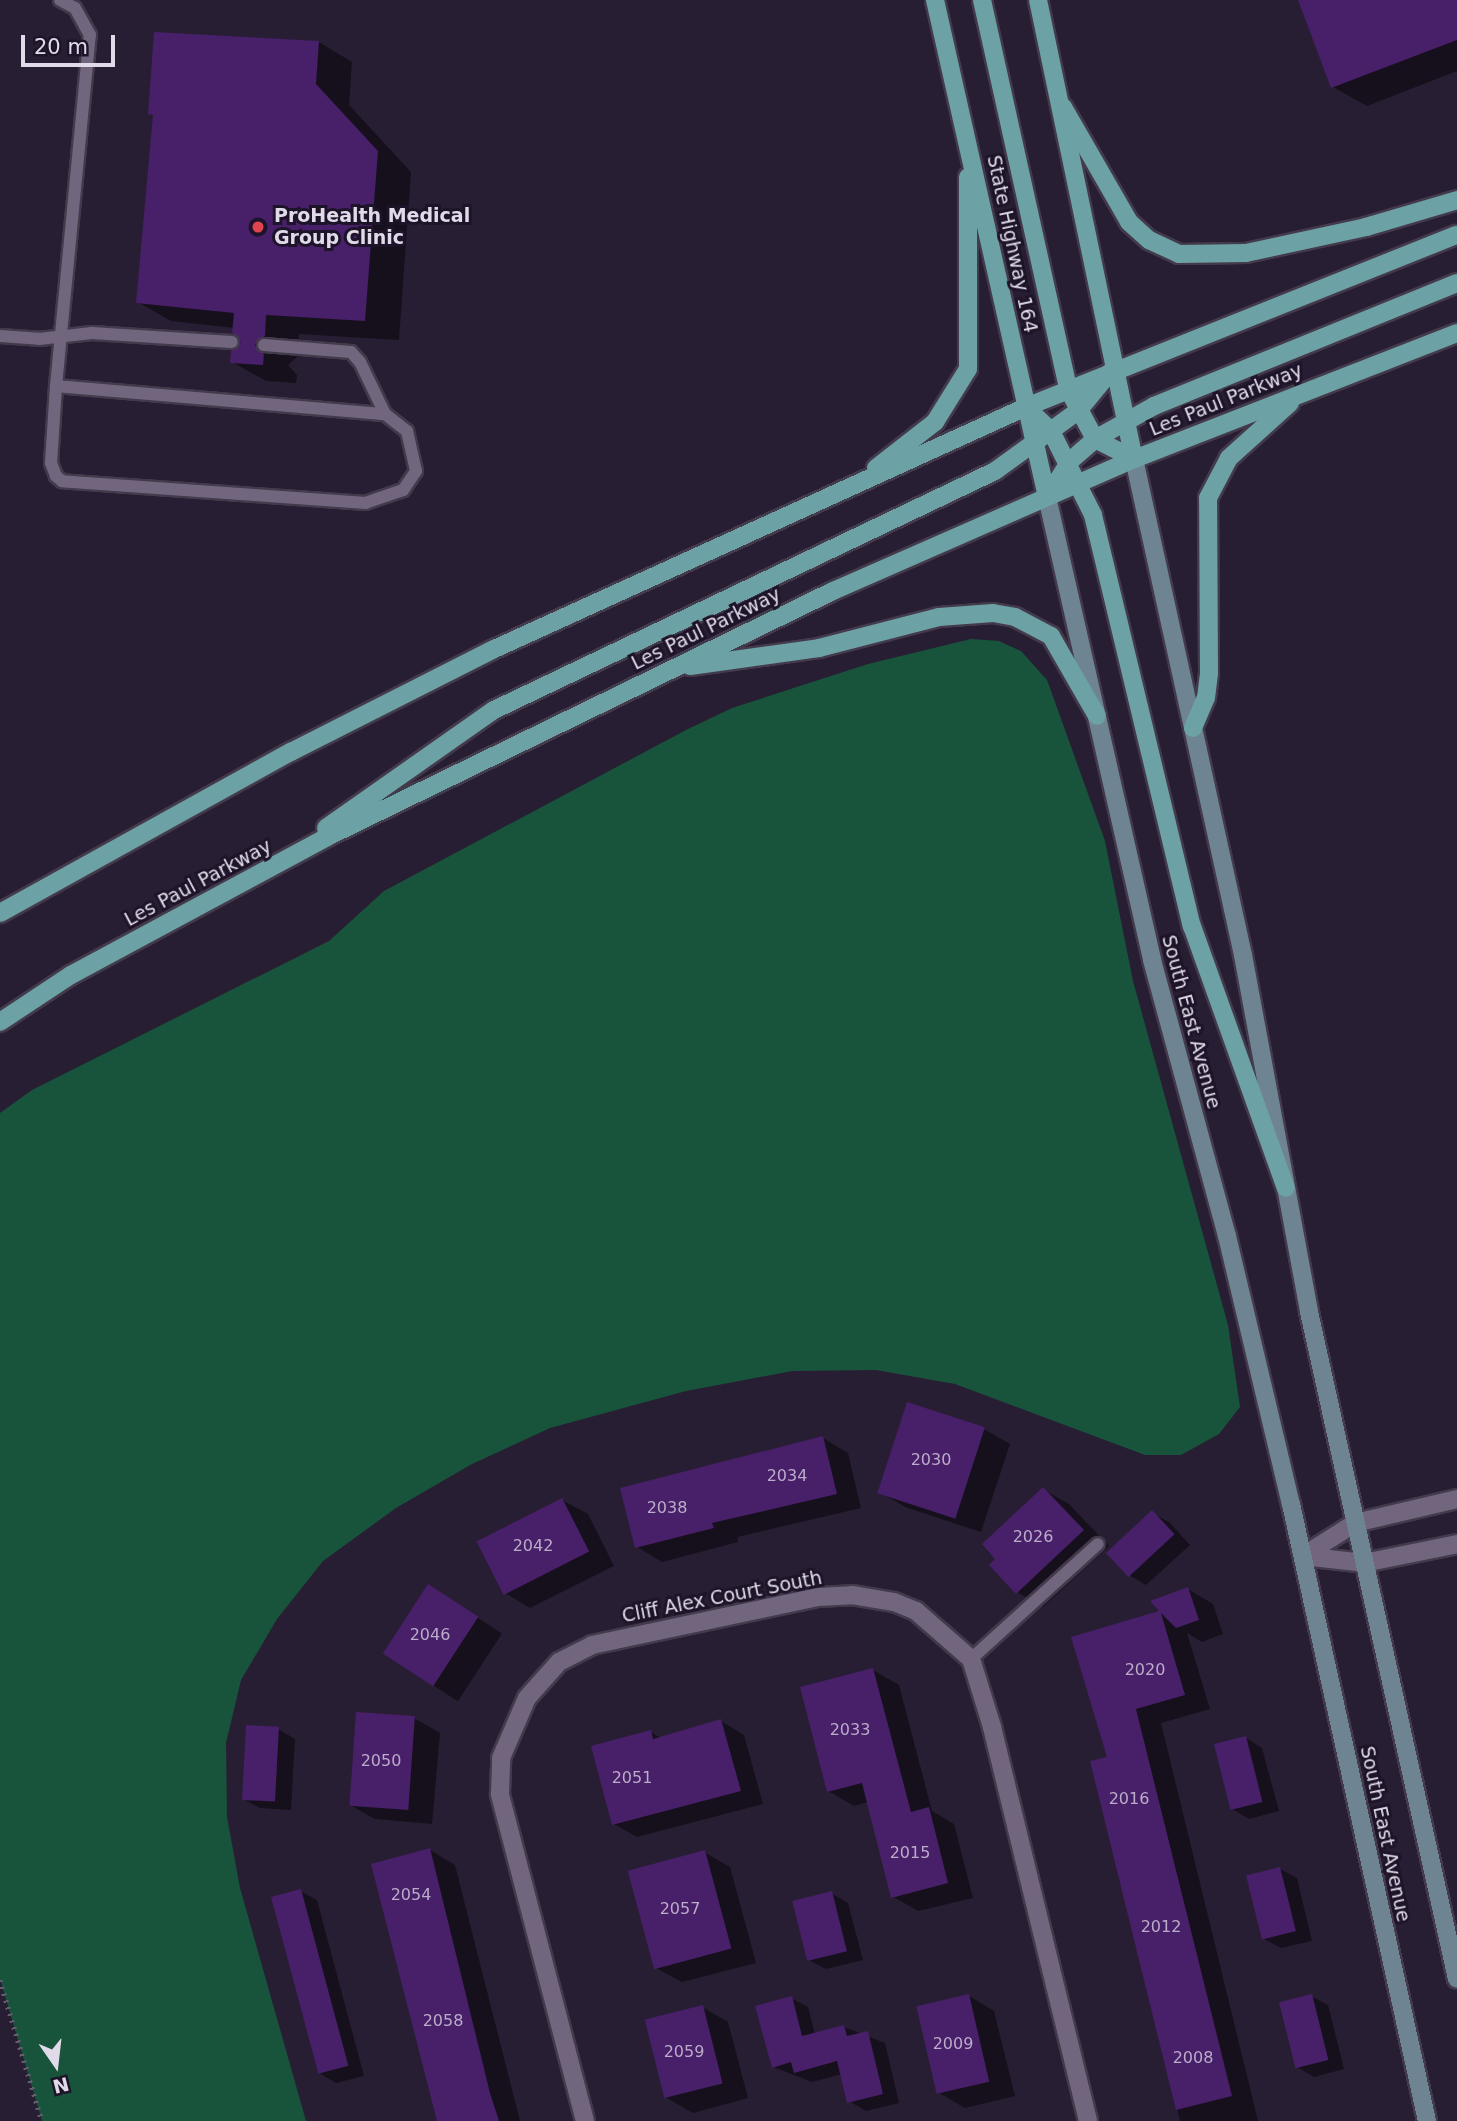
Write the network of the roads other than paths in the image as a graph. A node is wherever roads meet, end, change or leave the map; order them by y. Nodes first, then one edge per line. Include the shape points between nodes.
1 (60, 0) edge
2 (935, 0) edge
3 (982, 0) edge
4 (1038, 0) edge
5 (1063, 107) junction
6 (968, 142) junction
7 (1457, 200) edge
8 (1457, 235) edge
9 (1457, 283) edge
10 (1457, 333) edge
11 (0, 336) edge
12 (61, 336) junction
13 (232, 342) dead end
14 (264, 345) dead end
15 (1113, 369) junction
16 (56, 386) junction
17 (1068, 389) junction
18 (1302, 392) junction
19 (1026, 407) junction
20 (1078, 411) junction
21 (385, 414) junction
22 (1126, 424) junction
23 (1051, 431) junction
24 (1095, 439) junction
25 (1034, 443) junction
26 (1134, 459) junction
27 (1070, 461) junction
28 (1080, 482) junction
29 (854, 487) junction
30 (1047, 497) junction
31 (672, 669) junction
32 (1097, 716) junction
33 (1193, 728) junction
34 (266, 870) junction
35 (0, 913) edge
36 (0, 1021) edge
37 (1286, 1188) junction
38 (1457, 1499) edge
39 (1355, 1523) junction
40 (1098, 1544) dead end
41 (1457, 1544) edge
42 (1303, 1556) junction
43 (1364, 1563) junction
44 (971, 1659) junction
45 (1457, 1979) edge
46 (585, 2121) edge
47 (1088, 2121) edge
48 (1427, 2121) edge

1 - 12 lane via 75,9 90,35
2 - 6 main road, State Highway 164
3 - 17 main road
4 - 5 main road
5 - 7 main road via 1129,222 1149,240 1179,254 1246,253 1366,227
5 - 15 main road
6 - 19 main road, State Highway 164
6 - 29 main road via 968,369 934,422
8 - 15 main road
9 - 22 main road via 1193,388
10 - 18 main road, Les Paul Parkway
11 - 12 lane
12 - 13 lane via 92,333
12 - 16 lane
14 - 21 lane via 351,352
15 - 17 main road
15 - 20 main road
15 - 22 main road
16 - 21 lane
16 - 21 lane via 51,463 62,481 375,502 403,490 416,471 407,431
17 - 19 main road
17 - 20 main road
18 - 26 main road, Les Paul Parkway
18 - 33 main road via 1234,452 1210,491 1205,518 1209,672 1206,698
19 - 23 main road
19 - 25 main road, State Highway 164
19 - 29 main road
20 - 23 main road
20 - 24 main road
22 - 24 main road
22 - 26 main road
23 - 25 main road
23 - 27 main road
24 - 26 main road
24 - 27 main road
25 - 30 main road, State Highway 164
25 - 34 main road via 961,491 494,710
26 - 28 main road, Les Paul Parkway
26 - 33 main road, South East Avenue
27 - 28 main road
27 - 30 main road
28 - 30 main road, Les Paul Parkway
28 - 37 main road via 1097,528 1192,926
29 - 35 main road via 394,699
30 - 31 main road, Les Paul Parkway via 833,591
30 - 32 main road, South East Avenue
31 - 32 main road via 819,648 939,617 993,613 1015,617 1051,636
31 - 34 main road, Les Paul Parkway
32 - 42 main road, South East Avenue via 1154,967 1227,1236
33 - 37 main road, South East Avenue via 1243,955
34 - 36 main road, Les Paul Parkway via 71,975
37 - 39 main road, South East Avenue
38 - 39 street
39 - 42 street
39 - 43 main road, South East Avenue
40 - 44 lane
41 - 43 street
42 - 43 street
42 - 48 main road, South East Avenue
43 - 45 main road, South East Avenue
44 - 46 street, Cliff Alex Court South via 916,1611 872,1597 838,1595 592,1645 542,1677 527,1698 501,1758 500,1794
44 - 47 street via 992,1727

